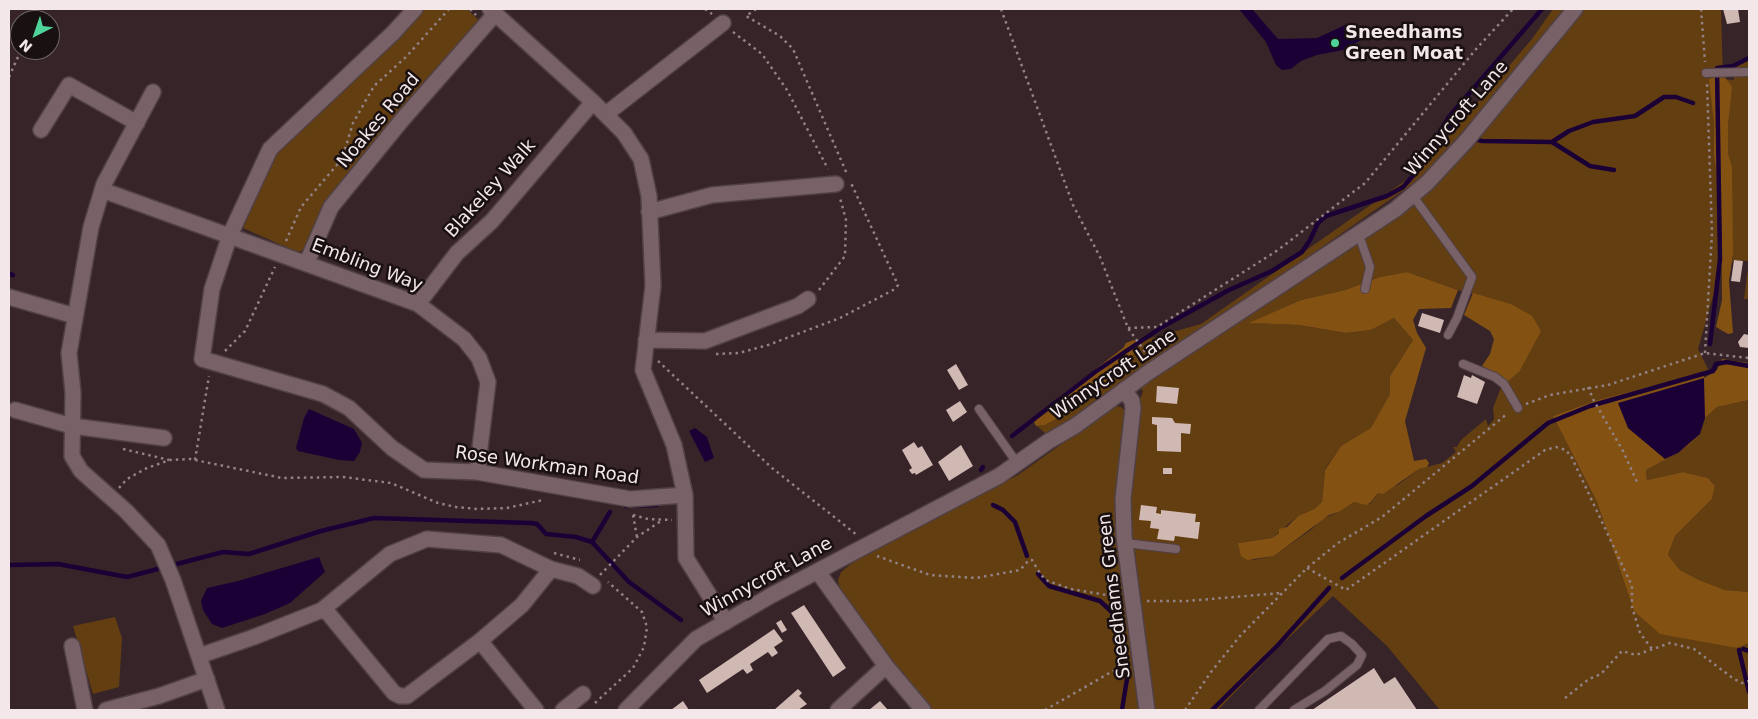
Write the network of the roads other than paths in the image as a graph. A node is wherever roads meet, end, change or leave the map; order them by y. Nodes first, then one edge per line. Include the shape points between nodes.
1 (415, 9) edge
2 (1576, 9) edge
3 (492, 11) edge
4 (723, 23) road end
5 (1749, 72) edge
6 (1706, 73) road end
7 (154, 92) dead end
8 (593, 102) junction
9 (606, 114) junction
10 (137, 123) junction
11 (41, 130) dead end
12 (836, 184) road end
13 (102, 190) junction
14 (1412, 196) junction
15 (649, 212) junction
16 (230, 235) junction
17 (1359, 235) junction
18 (307, 262) junction
19 (1365, 289) dead end
20 (9, 297) edge
21 (808, 299) road end
22 (418, 304) junction
23 (76, 316) junction
24 (1448, 335) dead end
25 (646, 340) junction
26 (1463, 364) dead end
27 (1124, 390) junction
28 (1518, 408) road end
29 (979, 409) dead end
30 (15, 410) dead end
31 (73, 421) junction
32 (164, 438) dead end
33 (1016, 463) junction
34 (476, 472) junction
35 (685, 495) junction
36 (1125, 543) junction
37 (1176, 550) dead end
38 (551, 569) junction
39 (818, 572) junction
40 (597, 579) road end
41 (322, 610) junction
42 (726, 622) junction
43 (480, 641) junction
44 (72, 646) dead end
45 (199, 656) junction
46 (886, 666) junction
47 (207, 679) junction
48 (588, 699) road end
49 (85, 710) edge
50 (106, 710) edge
51 (217, 710) edge
52 (536, 710) edge
53 (563, 710) edge
54 (626, 710) edge
55 (838, 710) edge
56 (923, 710) edge
57 (1147, 710) edge
58 (1259, 710) edge
59 (1294, 710) edge

1 - 16 street via 394,33 270,149
2 - 14 street, Winnycroft Lane via 1467,140
3 - 8 street
3 - 18 street, Noakes Road via 331,207
4 - 9 street
5 - 6 lane
7 - 10 street
8 - 9 street
8 - 22 street, Blakeley Walk via 492,221 457,253
9 - 15 street via 624,133 641,159
10 - 11 street via 69,85
10 - 13 street
12 - 15 street via 712,195
13 - 16 street, Embling Way
13 - 23 street via 91,227
14 - 17 street, Winnycroft Lane
14 - 24 lane via 1472,277
15 - 25 street via 653,286
16 - 18 street, Embling Way
16 - 34 street, Rose Workman Road via 212,289 202,359 323,394 349,408 392,448 424,470
17 - 19 lane via 1370,266
17 - 27 street, Winnycroft Lane
18 - 22 street, Embling Way
20 - 23 street
21 - 25 street via 798,306 704,341
22 - 34 street, Embling Way via 464,339 479,358 488,382
23 - 31 street via 69,353
25 - 35 street via 643,370 674,445
26 - 28 lane via 1504,384
27 - 33 street, Winnycroft Lane
27 - 36 street, Sneedhams Green via 1133,408 1123,500
29 - 33 lane
30 - 31 street
31 - 32 street
31 - 45 street via 72,456 76,465 158,545
33 - 39 street, Winnycroft Lane via 999,476 861,541
34 - 35 street, Rose Workman Road via 630,499
35 - 42 street via 686,558
36 - 37 lane
36 - 57 street, Sneedhams Green
38 - 40 street
38 - 41 street via 501,545 428,538 390,554
38 - 43 street via 522,605
39 - 42 street, Winnycroft Lane
39 - 46 street
41 - 43 street via 400,696 407,696
41 - 45 street
42 - 54 street, Winnycroft Lane via 696,639
43 - 52 street
44 - 49 street
45 - 47 street
46 - 55 street
46 - 56 street
47 - 50 street
47 - 51 street
48 - 53 street
58 - 59 lane via 1328,639 1341,636 1362,655 1357,665 1325,691

